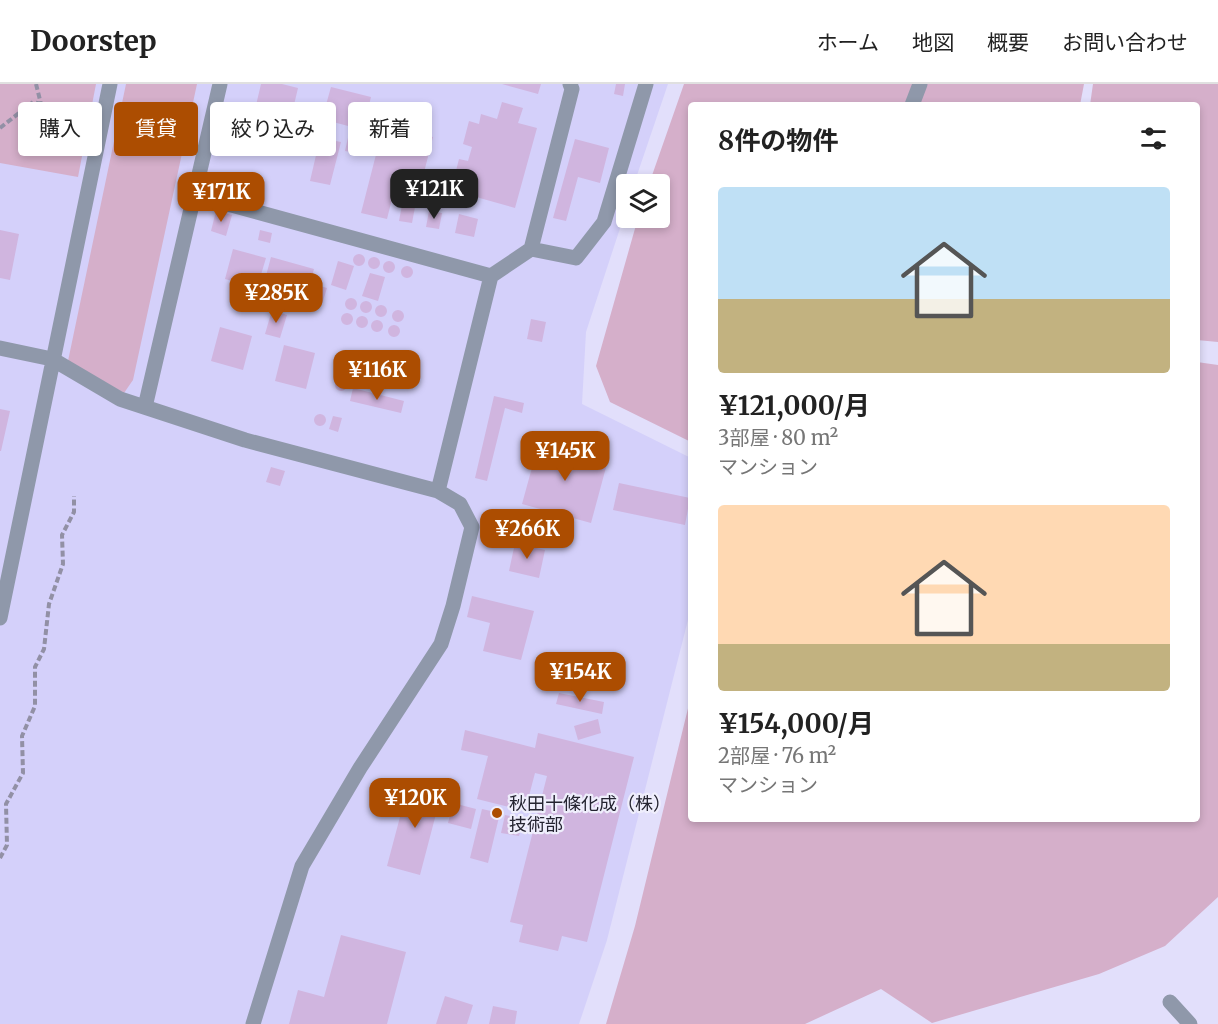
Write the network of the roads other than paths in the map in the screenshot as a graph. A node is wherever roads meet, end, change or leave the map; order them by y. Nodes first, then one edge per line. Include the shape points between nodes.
1 (110, 84) edge
2 (220, 84) edge
3 (570, 84) edge
4 (646, 84) edge
5 (920, 84) edge
6 (913, 102) edge
7 (195, 195) junction
8 (531, 249) junction
9 (491, 276) junction
10 (0, 348) edge
11 (52, 359) junction
12 (146, 407) junction
13 (438, 491) junction
14 (0, 616) edge
15 (1170, 1002) dead end
16 (253, 1024) edge
17 (1190, 1024) edge

1 - 11 street
2 - 7 street
3 - 8 street via 572,89
4 - 8 street via 604,222 576,258
5 - 6 street
7 - 9 street
7 - 12 street
8 - 9 street
9 - 13 street
10 - 11 street
11 - 12 street via 120,399
11 - 14 street
12 - 13 street via 245,440
13 - 16 street via 460,504 472,527 441,644 302,866
15 - 17 street

